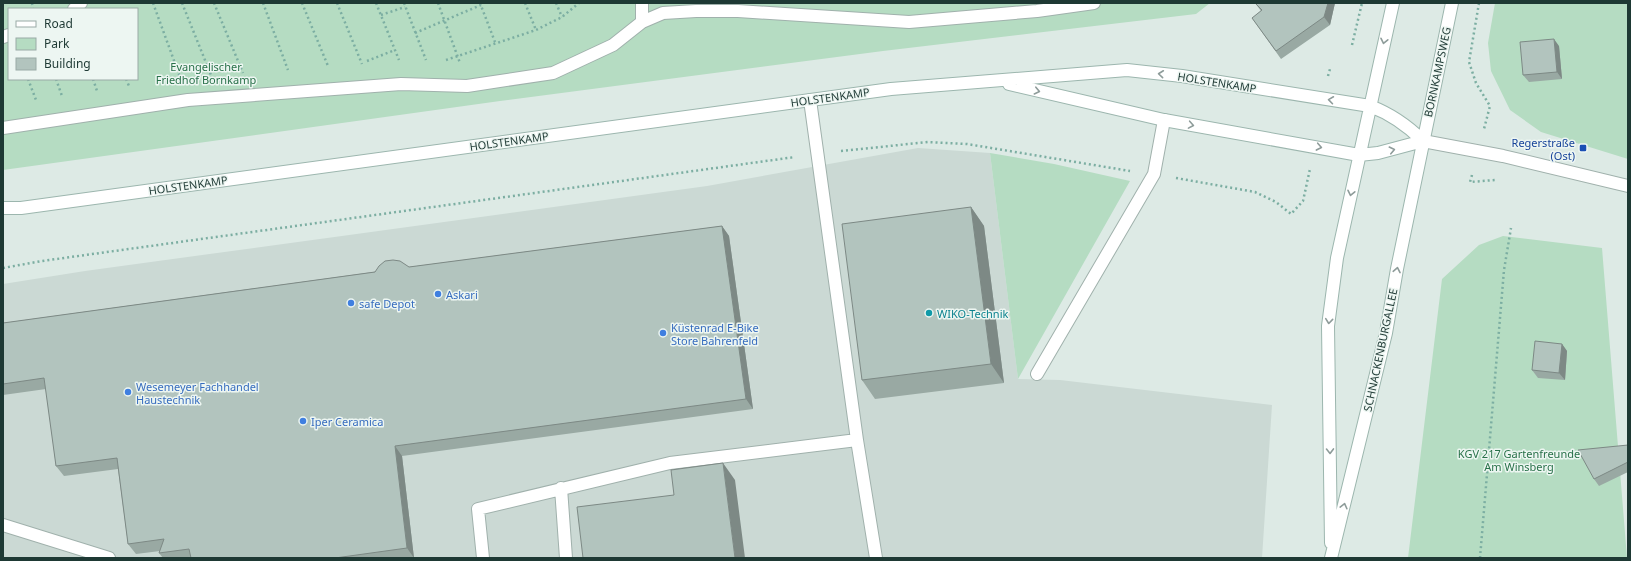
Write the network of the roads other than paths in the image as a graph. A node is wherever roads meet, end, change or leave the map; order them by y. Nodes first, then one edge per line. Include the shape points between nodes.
1 (642, 3) edge
2 (1094, 3) edge
3 (1393, 3) edge
4 (1452, 3) edge
5 (642, 22) junction
6 (998, 82) junction
7 (810, 100) junction
8 (1370, 106) junction
9 (1164, 120) junction
10 (3, 128) edge
11 (1423, 141) junction
12 (1359, 155) junction
13 (1628, 186) edge
14 (3, 208) edge
15 (21, 208) junction
16 (3, 215) edge
17 (1037, 374) dead end
18 (857, 440) junction
19 (561, 488) junction
20 (3, 525) edge
21 (109, 558) edge
22 (483, 558) edge
23 (566, 558) edge
24 (876, 558) edge
25 (1331, 558) edge

1 - 5 main road
2 - 5 main road via 1037,11 909,22 696,10 663,13
3 -> 8 main road
4 - 11 main road, BORNKAMPSWEG
5 - 10 main road via 612,45 553,73 467,86 408,84 188,100
6 - 7 main road, HOLSTENKAMP via 891,89
8 -> 6 main road, HOLSTENKAMP via 1182,76 1127,70
6 -> 9 main road, HOLSTENKAMP
7 - 15 main road, HOLSTENKAMP
7 - 18 main road
8 - 11 main road, HOLSTENKAMP via 1389,113
8 - 12 main road, SCHNACKENBURGALLEE
9 -> 12 main road, HOLSTENKAMP
9 - 17 main road via 1154,174
12 -> 11 main road, HOLSTENKAMP via 1378,153
11 - 13 main road, HOLSTENKAMP via 1503,156
25 -> 11 main road, SCHNACKENBURGALLEE via 1386,333
12 -> 25 main road, SCHNACKENBURGALLEE via 1337,258 1328,326
14 - 15 main road, HOLSTENKAMP
15 - 16 main road, HOLSTENKAMP
18 - 19 main road via 670,463
18 - 24 main road
19 - 22 main road via 478,509
19 - 23 main road
20 - 21 main road

